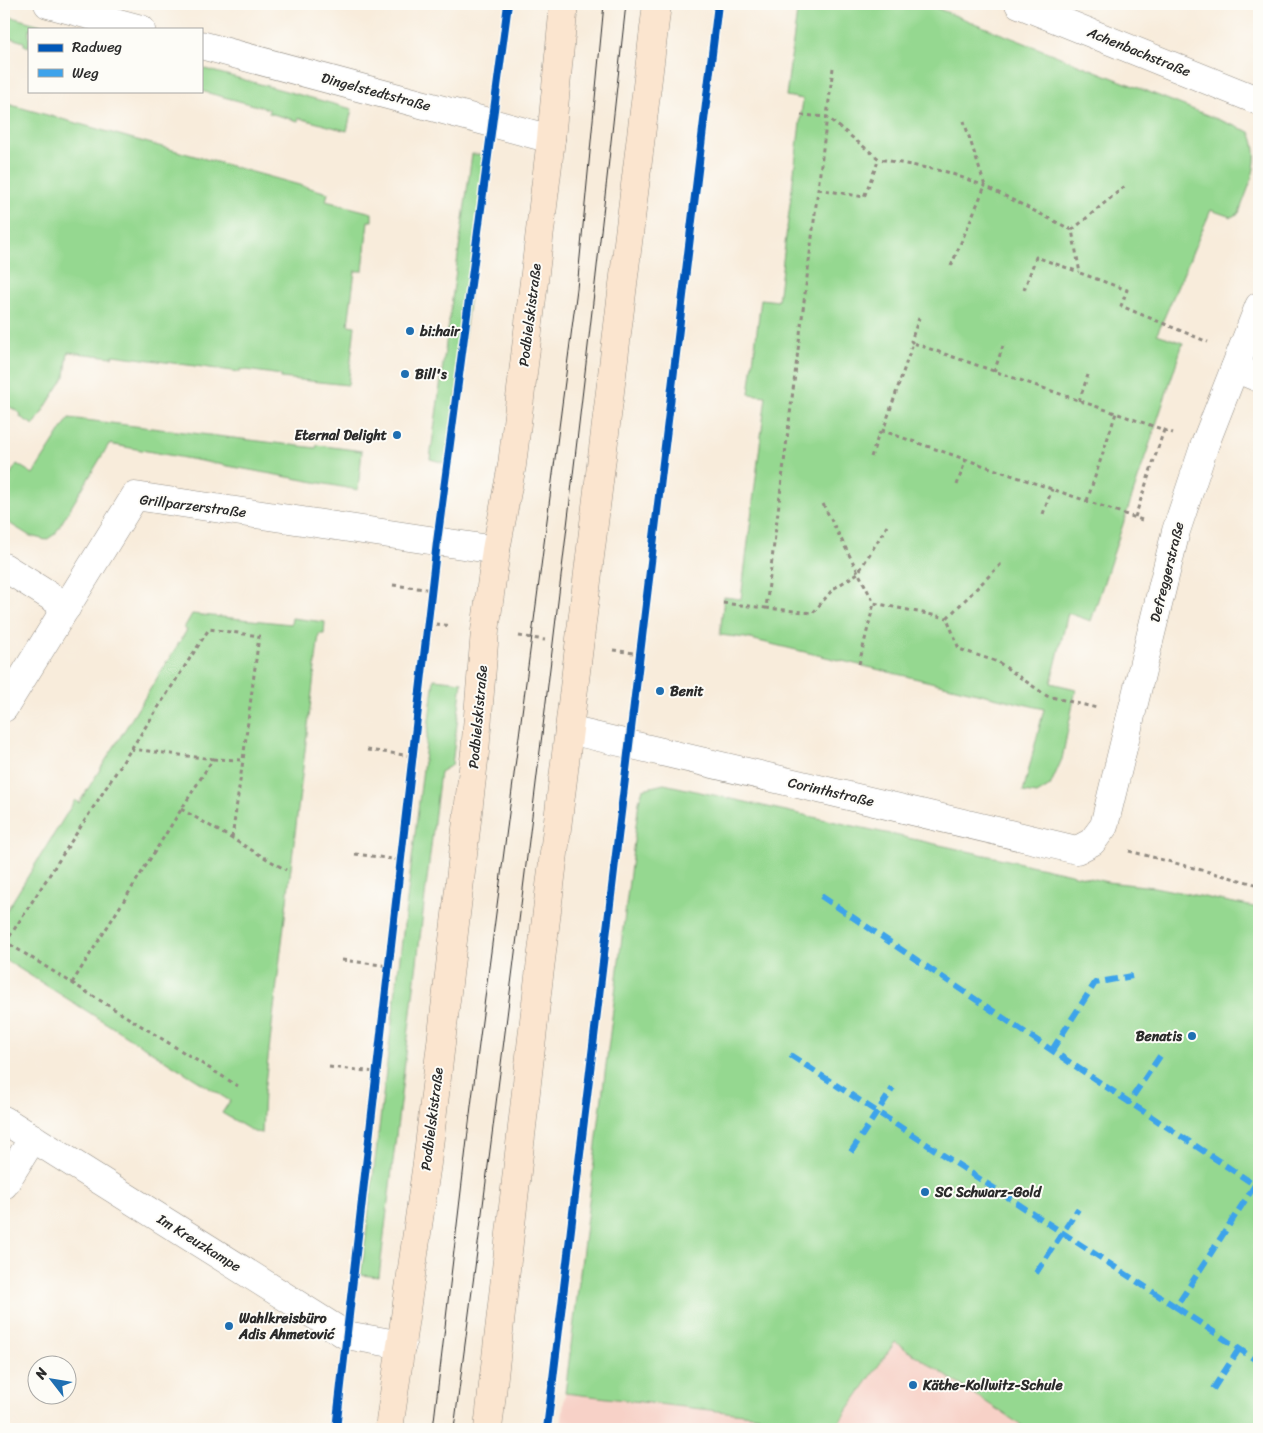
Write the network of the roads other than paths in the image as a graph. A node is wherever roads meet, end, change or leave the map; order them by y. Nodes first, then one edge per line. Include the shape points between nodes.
1 (48, 4) edge
2 (564, 4) edge
3 (657, 4) edge
4 (1019, 4) edge
5 (137, 28) edge
6 (202, 45) edge
7 (1259, 101) edge
8 (551, 139) junction
9 (1259, 306) edge
10 (1245, 367) edge
11 (496, 550) junction
12 (4, 567) edge
13 (67, 607) junction
14 (4, 708) edge
15 (569, 730) junction
16 (1092, 842) joint
17 (4, 1120) edge
18 (33, 1138) junction
19 (4, 1185) edge
20 (402, 1345) junction
21 (389, 1429) edge
22 (488, 1429) edge

1 - 5 street
2 - 8 main road, Podbielskistraße
3 - 15 main road
4 - 7 street, Achenbachstraße
6 - 8 street, Dingelstedtstraße
8 - 11 main road, Podbielskistraße via 512,465
9 - 10 street, Defreggerstraße
10 - 16 street, Defreggerstraße via 1205,444 1176,532 1104,826
11 - 13 street, Grillparzerstraße via 135,496
11 - 20 main road, Podbielskistraße via 427,1163
12 - 13 street
13 - 14 street, Grillparzerstraße
15 - 16 street, Corinthstraße via 1077,850
15 - 22 main road
17 - 18 street, Im Kreuzkampe
18 - 19 street
18 - 20 street, Im Kreuzkampe via 346,1335
20 - 21 main road, Podbielskistraße

